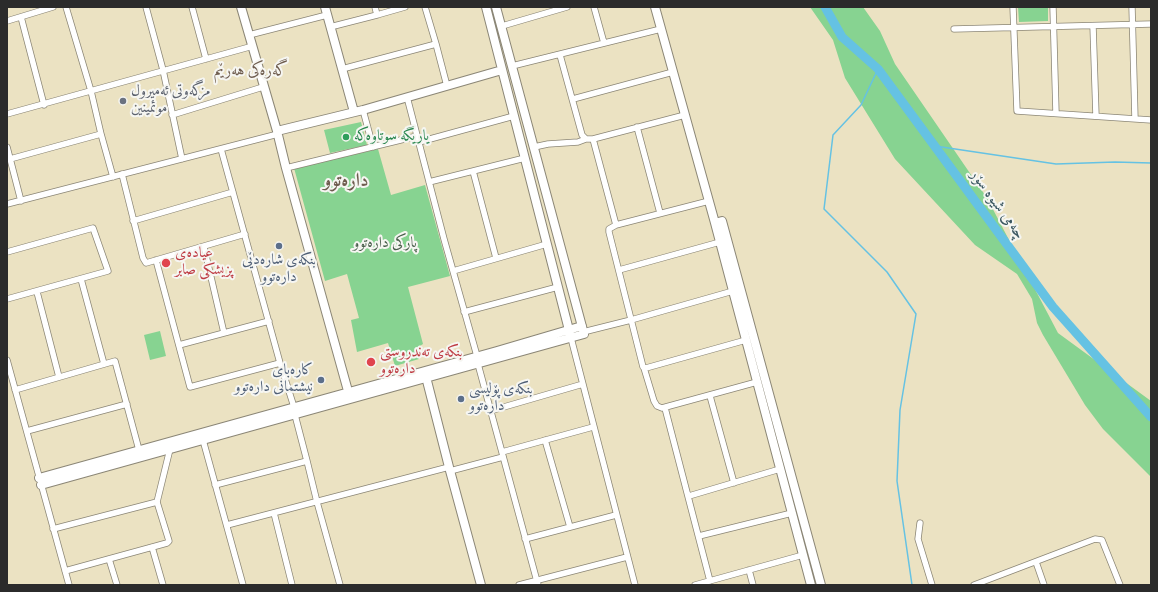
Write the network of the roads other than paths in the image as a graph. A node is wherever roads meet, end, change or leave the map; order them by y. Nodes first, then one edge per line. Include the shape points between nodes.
1 (53, 7) edge
2 (66, 7) edge
3 (146, 7) edge
4 (192, 7) edge
5 (241, 7) edge
6 (375, 7) edge
7 (405, 7) edge
8 (425, 7) edge
9 (486, 7) edge
10 (496, 7) edge
11 (567, 7) edge
12 (594, 7) edge
13 (655, 7) edge
14 (1013, 7) edge
15 (1053, 7) edge
16 (1132, 7) edge
17 (326, 11) edge
18 (378, 15) junction
19 (21, 17) junction
20 (7, 21) edge
21 (1151, 24) edge
22 (1133, 25) junction
23 (502, 26) junction
24 (1053, 26) junction
25 (1094, 26) junction
26 (330, 27) junction
27 (1014, 28) junction
28 (661, 29) junction
29 (954, 29) dead end
30 (249, 35) junction
31 (604, 43) junction
32 (436, 44) junction
33 (253, 46) junction
34 (560, 55) junction
35 (206, 59) junction
36 (512, 66) junction
37 (342, 69) junction
38 (163, 70) junction
39 (502, 70) junction
40 (673, 72) junction
41 (447, 86) junction
42 (263, 87) junction
43 (92, 91) junction
44 (407, 97) junction
45 (573, 100) junction
46 (44, 105) junction
47 (363, 110) junction
48 (354, 112) junction
49 (1056, 113) junction
50 (7, 114) edge
51 (172, 114) junction
52 (685, 115) junction
53 (514, 116) junction
54 (1096, 116) junction
55 (1135, 119) junction
56 (1151, 120) edge
57 (637, 127) junction
58 (277, 132) junction
59 (101, 134) junction
60 (418, 139) junction
61 (586, 139) junction
62 (593, 139) junction
63 (7, 147) edge
64 (373, 147) junction
65 (221, 148) junction
66 (535, 151) junction
67 (525, 158) junction
68 (10, 159) junction
69 (182, 159) junction
70 (286, 168) junction
71 (473, 170) junction
72 (122, 174) junction
73 (113, 177) junction
74 (430, 182) junction
75 (233, 192) junction
76 (21, 201) junction
77 (709, 201) junction
78 (7, 204) edge
79 (660, 214) junction
80 (133, 221) junction
81 (719, 222) junction
82 (616, 226) junction
83 (245, 234) junction
84 (720, 242) junction
85 (547, 244) junction
86 (204, 247) junction
87 (7, 252) edge
88 (496, 258) junction
89 (156, 260) junction
90 (619, 270) junction
91 (453, 271) junction
92 (81, 279) junction
93 (558, 286) junction
94 (733, 291) junction
95 (37, 292) junction
96 (7, 299) edge
97 (464, 312) junction
98 (632, 320) junction
99 (269, 321) junction
100 (569, 330) junction
101 (583, 331) junction
102 (224, 332) junction
103 (571, 338) junction
104 (746, 340) junction
105 (179, 346) junction
106 (7, 360) edge
107 (477, 360) junction
108 (280, 363) junction
109 (104, 364) junction
110 (644, 368) junction
111 (426, 374) junction
112 (59, 377) junction
113 (757, 382) junction
114 (583, 384) junction
115 (15, 390) junction
116 (349, 395) junction
117 (710, 396) junction
118 (127, 404) junction
119 (665, 408) junction
120 (294, 411) junction
121 (490, 411) junction
122 (593, 427) junction
123 (26, 431) junction
124 (203, 440) junction
125 (545, 440) junction
126 (170, 449) junction
127 (139, 450) junction
128 (502, 455) junction
129 (307, 461) junction
130 (449, 469) junction
131 (780, 469) junction
132 (40, 481) junction
133 (734, 482) junction
134 (215, 485) junction
135 (796, 492) junction
136 (787, 494) junction
137 (689, 496) junction
138 (158, 502) junction
139 (317, 502) junction
140 (274, 513) junction
141 (792, 513) junction
142 (616, 515) junction
143 (920, 523) dead end
144 (227, 525) junction
145 (570, 527) junction
146 (53, 529) junction
147 (699, 536) junction
148 (524, 539) junction
149 (152, 547) junction
150 (803, 555) junction
151 (627, 557) junction
152 (109, 560) junction
153 (1036, 562) junction
154 (749, 570) junction
155 (65, 571) junction
156 (710, 581) junction
157 (537, 583) edge
158 (984, 583) edge
159 (69, 585) edge
160 (117, 585) edge
161 (163, 585) edge
162 (243, 585) edge
163 (292, 585) edge
164 (340, 585) edge
165 (481, 585) edge
166 (519, 585) edge
167 (635, 585) edge
168 (695, 585) edge
169 (753, 585) edge
170 (812, 585) edge
171 (821, 585) edge
172 (932, 585) edge
173 (974, 585) edge
174 (1044, 585) edge
175 (1120, 585) edge

1 - 19 street
2 - 43 street
3 - 38 street
4 - 35 street
5 - 30 street
6 - 18 street
7 - 18 street
8 - 32 street
9 - 39 street
10 - 23 street
11 - 23 street
12 - 31 street
13 - 28 street
14 - 27 street
15 - 24 street
16 - 22 street
17 - 26 street
17 - 30 street
18 - 26 street
19 - 20 street
19 - 46 street
21 - 22 street
22 - 25 street
22 - 55 street
23 - 36 street
24 - 25 street
24 - 27 street
24 - 49 street
25 - 54 street
26 - 37 street
27 - 29 street
27 - 49 street via 1017,111
28 - 31 street
28 - 40 street
30 - 33 street
31 - 34 street
32 - 37 street
32 - 41 street
33 - 35 street
33 - 42 street
34 - 36 street
34 - 45 street
35 - 38 street
36 - 66 street
37 - 48 street
38 - 43 street
38 - 51 street
39 - 41 street
39 - 53 street
40 - 45 street
40 - 52 street
41 - 44 street
42 - 51 street
42 - 58 street
43 - 46 street
43 - 59 street
44 - 47 street
44 - 60 street
45 - 61 street via 582,135
46 - 50 street
47 - 48 street
47 - 64 street
48 - 58 street
49 - 54 street
51 - 69 street
52 - 57 street
52 - 77 street
53 - 60 street
53 - 67 street
54 - 55 street
55 - 56 street
57 - 62 street
57 - 79 street
58 - 65 street
58 - 70 street
59 - 68 street
59 - 73 street
60 - 64 street
60 - 74 street
61 - 62 street
61 - 66 street via 548,144
62 - 82 street
63 - 68 street
64 - 70 street
65 - 69 street
65 - 75 street
66 - 67 street
66 - 101 street
67 - 71 street
67 - 85 street
68 - 76 street
69 - 72 street
70 - 116 street
71 - 74 street
71 - 88 street
72 - 73 street
72 - 80 street
73 - 76 street
74 - 91 street
75 - 80 street
75 - 83 street
76 - 78 street
77 - 79 street
77 - 81 street
79 - 82 street
80 - 89 street via 143,258 146,263
81 - 84 street
81 - 135 street
82 - 90 street via 609,229 609,232
83 - 86 street
83 - 99 street
84 - 90 street
84 - 94 street
85 - 88 street
85 - 93 street
86 - 89 street
86 - 102 street
87 - 92 street via 94,228 108,271
88 - 91 street
89 - 105 street
90 - 98 street
91 - 97 street
92 - 95 street
92 - 109 street
93 - 97 street
93 - 100 street
94 - 98 street
94 - 104 street
95 - 96 street
95 - 112 street
97 - 107 street
98 - 101 street
98 - 110 street
99 - 102 street
99 - 108 street
100 - 101 street
100 - 103 street
100 - 107 street
101 - 103 street
102 - 105 street
103 - 107 street
103 - 114 street
104 - 110 street
104 - 113 street
105 - 108 street via 190,386
106 - 115 street
107 - 111 street
107 - 121 street
108 - 120 street
109 - 112 street
109 - 118 street via 115,361
110 - 119 street via 655,404
111 - 116 street
111 - 130 street
112 - 115 street
113 - 117 street
113 - 131 street
114 - 121 street
114 - 122 street
115 - 123 street
116 - 120 street
117 - 119 street
117 - 133 street
118 - 123 street
118 - 127 street
119 - 137 street
120 - 124 street
120 - 127 street
120 - 129 street
121 - 128 street
122 - 125 street
122 - 142 street
123 - 132 street
124 - 126 street
124 - 134 street
125 - 128 street
125 - 145 street
126 - 132 street
126 - 138 street
127 - 132 street
128 - 130 street
128 - 148 street
129 - 134 street
129 - 139 street
130 - 139 street
130 - 165 street
131 - 133 street
131 - 136 street
132 - 146 street
133 - 137 street
134 - 144 street
135 - 136 street
135 - 171 street
136 - 141 street
137 - 147 street
138 - 146 street
138 - 149 street via 169,541
139 - 140 street
139 - 164 street
140 - 144 street
140 - 163 street
141 - 147 street
141 - 150 street
142 - 145 street
142 - 151 street
143 - 172 street via 918,539
144 - 162 street
145 - 148 street
146 - 155 street
147 - 156 street
148 - 157 street
149 - 152 street
149 - 161 street
150 - 154 street
150 - 170 street
151 - 157 street
151 - 167 street
152 - 155 street
152 - 160 street
153 - 158 street
153 - 174 street
153 - 175 street via 1095,539 1102,540
154 - 156 street
154 - 169 street
155 - 159 street
156 - 168 street
157 - 166 street
158 - 173 street

